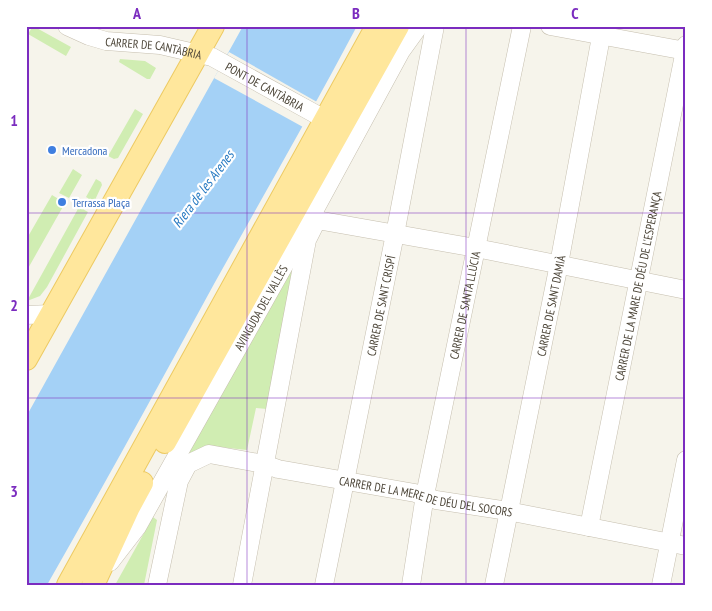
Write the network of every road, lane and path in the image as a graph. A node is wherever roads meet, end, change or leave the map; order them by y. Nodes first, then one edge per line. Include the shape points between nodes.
1 (67, 26) edge
2 (213, 26) edge
3 (377, 26) edge
4 (398, 26) edge
5 (419, 26) edge
6 (435, 26) edge
7 (522, 26) edge
8 (550, 26) edge
9 (602, 31) edge
10 (685, 49) edge
11 (211, 58) junction
12 (338, 120) junction
13 (395, 234) junction
14 (476, 248) junction
15 (558, 264) junction
16 (638, 280) junction
17 (686, 290) edge
18 (51, 314) junction
19 (26, 316) edge
20 (26, 359) edge
21 (686, 460) edge
22 (264, 464) junction
23 (344, 480) junction
24 (425, 495) junction
25 (508, 511) junction
26 (589, 527) junction
27 (678, 545) edge
28 (93, 584) edge
29 (68, 585) edge
30 (157, 585) edge
31 (242, 585) edge
32 (324, 585) edge
33 (410, 585) edge
34 (494, 585) edge
35 (661, 585) edge

1 - 11 street, CARRER DE CANTÀBRIA via 106,41 160,45
2 - 11 main road
3 - 12 main road, AVINGUDA DEL VALLÈS
4 - 12 main road, AVINGUDA DEL VALLÈS
5 - 12 street, AVINGUDA DEL VALLÈS via 401,52
6 - 13 street, CARRER DE SANT CRISPÍ
7 - 14 street, CARRER DE SANTA LLÚCIA
8 - 9 street
9 - 10 street
9 - 15 street, CARRER DE SANT DAMIÀ
10 - 16 street, CARRER DE LA MARE DE DÉU DE L'ESPERANÇA
11 - 12 street, PONT DE CANTÀBRIA
11 - 18 main road
12 - 28 main road, AVINGUDA DEL VALLÈS via 129,507
12 - 29 main road, AVINGUDA DEL VALLÈS
13 - 14 street
13 - 22 street via 317,220 308,240
13 - 23 street, CARRER DE SANT CRISPÍ
14 - 15 street
14 - 24 street, CARRER DE SANTA LLÚCIA
15 - 16 street
15 - 25 street, CARRER DE SANT DAMIÀ
16 - 17 street
16 - 26 street, CARRER DE LA MARE DE DÉU DE L'ESPERANÇA
18 - 19 street
18 - 20 main road
21 - 27 street
22 - 23 street, CARRER DE LA MERE DE DÉU DEL SOCORS
22 - 30 street, CARRER DE LA MERE DE DÉU DEL SOCORS via 209,454 188,464 179,481
22 - 31 street
23 - 24 street, CARRER DE LA MERE DE DÉU DEL SOCORS
23 - 32 street, CARRER DE SANT CRISPÍ
24 - 25 street, CARRER DE LA MERE DE DÉU DEL SOCORS via 436,500
24 - 33 street, CARRER DE SANTA LLÚCIA
25 - 26 street, CARRER DE LA MERE DE DÉU DEL SOCORS
25 - 34 street, CARRER DE SANT DAMIÀ
26 - 27 street, CARRER DE LA MERE DE DÉU DEL SOCORS
27 - 35 street

